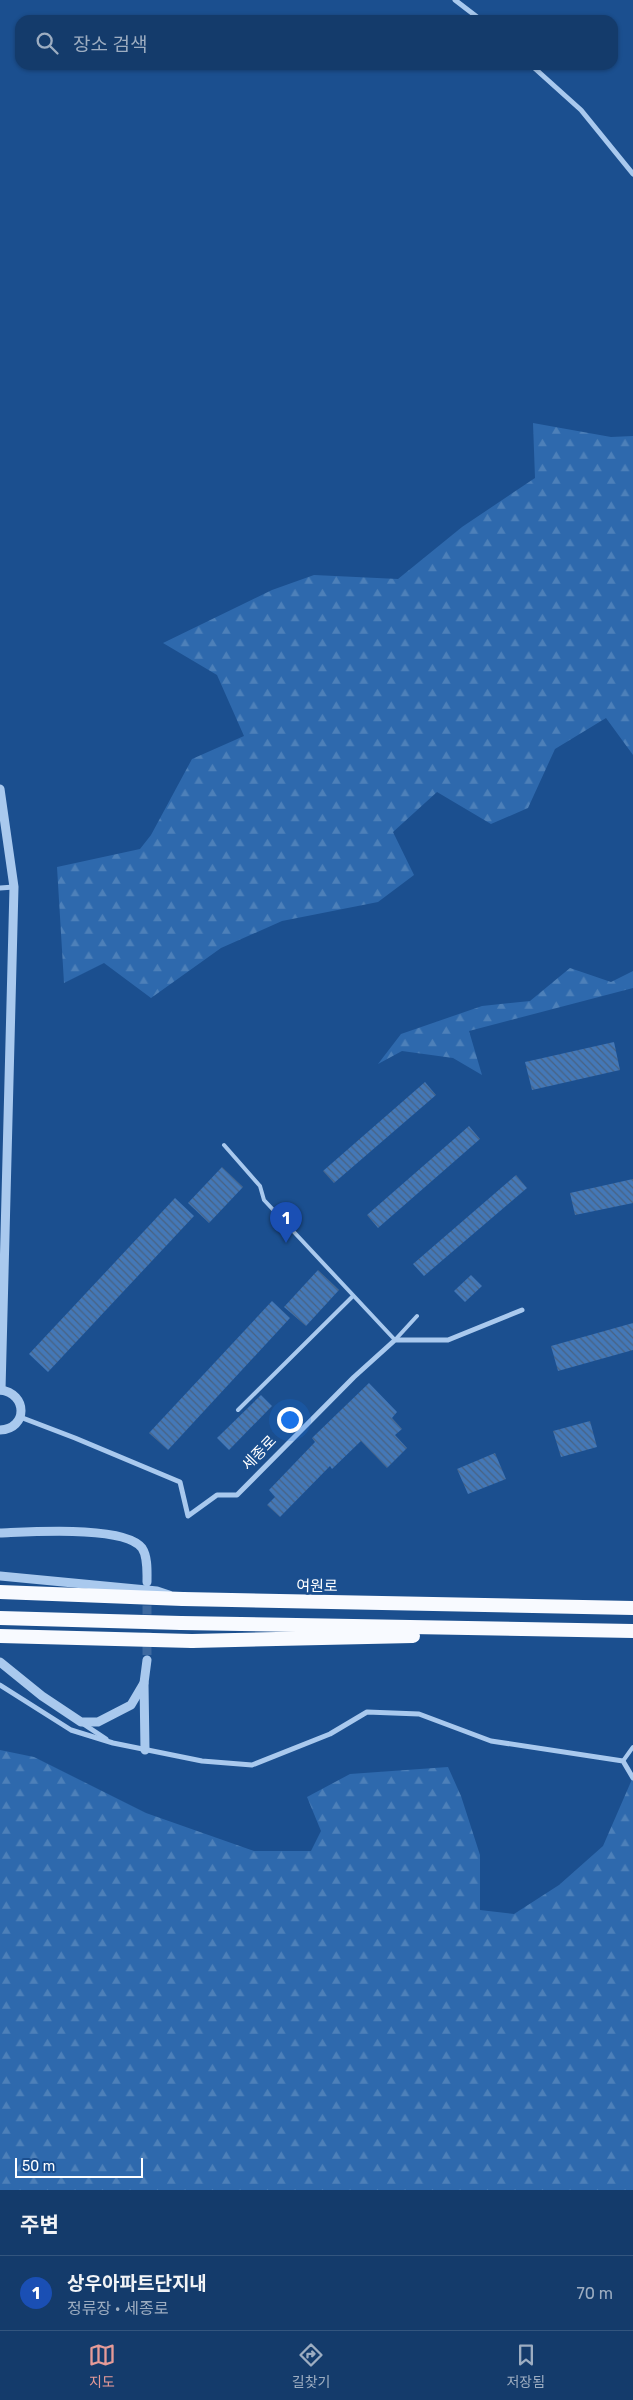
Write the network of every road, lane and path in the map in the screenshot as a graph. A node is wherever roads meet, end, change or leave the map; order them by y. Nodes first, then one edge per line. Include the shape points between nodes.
1 (456, 0) edge
2 (475, 15) edge
3 (537, 70) edge
4 (633, 174) edge
5 (0, 789) edge
6 (14, 887) junction
7 (0, 888) edge
8 (4, 1130) edge
9 (4, 1144) edge
10 (224, 1146) dead end
11 (353, 1296) junction
12 (522, 1310) dead end
13 (417, 1316) dead end
14 (395, 1340) junction
15 (0, 1390) edge
16 (238, 1410) dead end
17 (20, 1418) junction
18 (0, 1430) edge
19 (0, 1533) edge
20 (0, 1576) edge
21 (147, 1582) tunnel mouth
22 (0, 1592) edge
23 (183, 1599) junction
24 (633, 1608) edge
25 (0, 1618) edge
26 (615, 1630) junction
27 (633, 1630) edge
28 (0, 1636) edge
29 (147, 1660) tunnel mouth
30 (0, 1662) edge
31 (144, 1683) junction
32 (0, 1685) edge
33 (82, 1722) junction
34 (113, 1743) junction
35 (633, 1746) edge
36 (145, 1750) junction
37 (623, 1761) junction
38 (633, 1778) edge

1 - 2 street
3 - 4 street via 581,110
5 - 6 street
6 - 7 street
6 - 8 street
8 - 9 street
9 - 15 street
10 - 11 lane via 260,1186 264,1200
11 - 14 lane
11 - 16 lane
12 - 14 street via 448,1340
13 - 14 lane
14 - 17 street, 세종로 via 237,1495 217,1495 188,1516 180,1482
15 - 17 street via 18,1398
17 - 18 street via 12,1427
19 - 21 street via 58,1531 129,1538 143,1549
20 - 23 street, bridge via 157,1591
22 - 23 highway, 여원로, bridge
23 - 24 highway, 여원로
25 - 26 highway, bridge
26 - 27 highway
26 - 28 highway, bridge via 192,1641
29 - 31 street
30 - 33 street via 42,1696
31 - 33 street via 131,1704 98,1722
31 - 36 street
32 - 34 street via 71,1730
33 - 34 street
34 - 36 street
35 - 37 lane
36 - 37 street via 202,1761 252,1765 330,1734 367,1712 419,1714 491,1741
37 - 38 street

